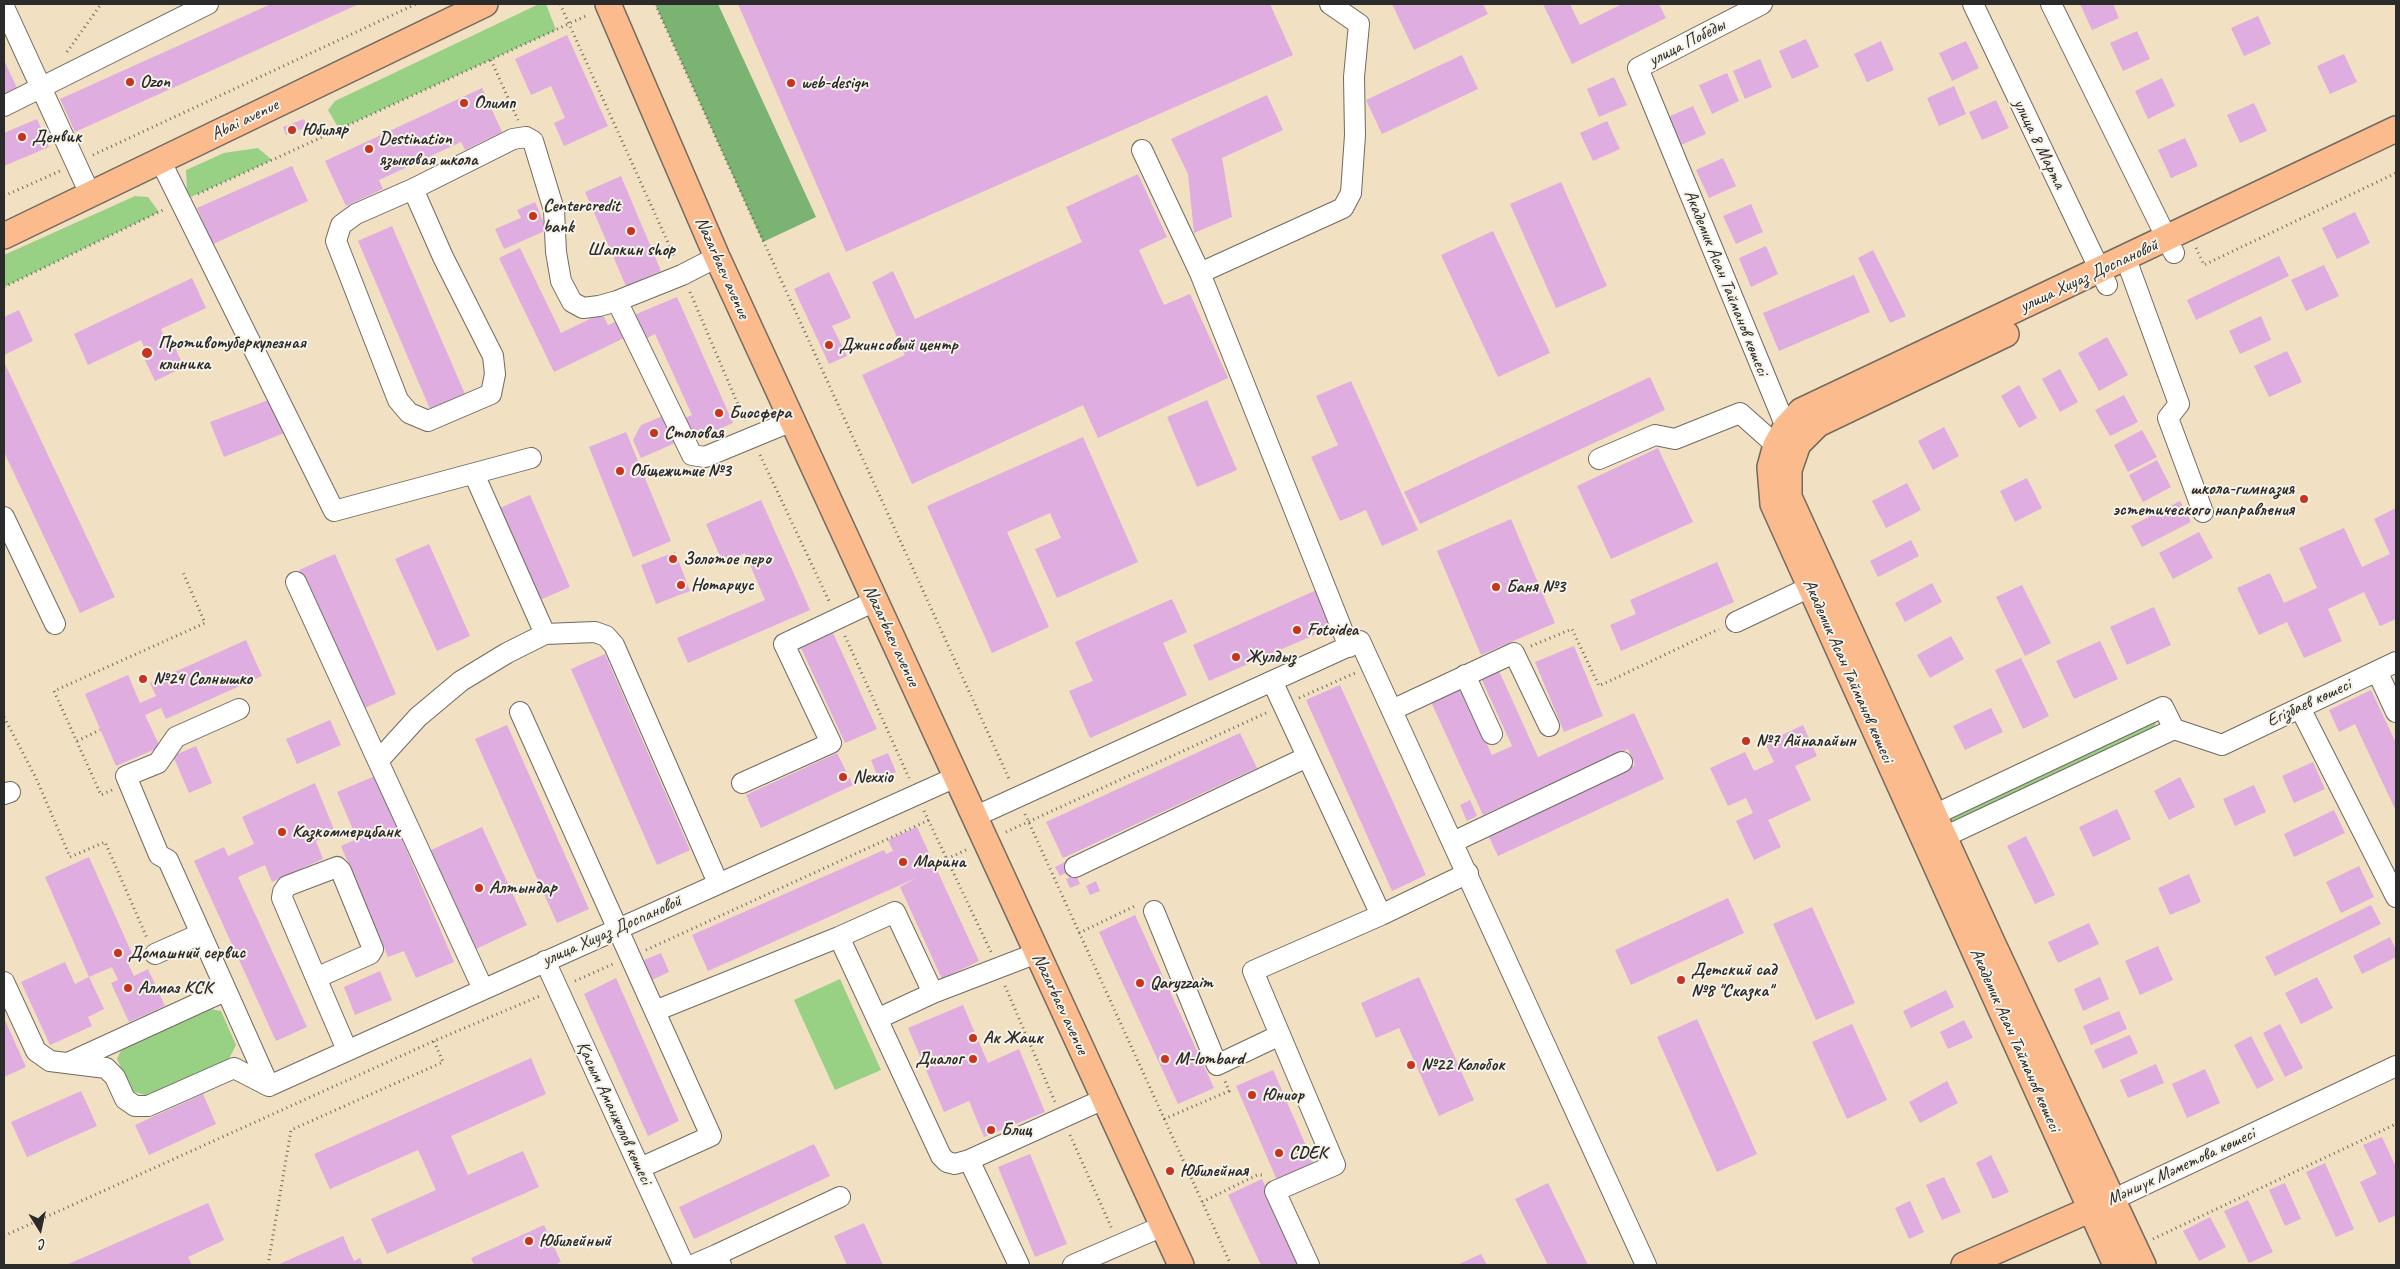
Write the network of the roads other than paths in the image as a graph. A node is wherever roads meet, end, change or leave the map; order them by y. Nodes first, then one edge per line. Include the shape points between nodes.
1 (208, 4) edge
2 (485, 4) edge
3 (1330, 4) edge
4 (1759, 4) edge
5 (1973, 4) edge
6 (2051, 4) edge
7 (4, 7) edge
8 (598, 10) edge
9 (1638, 68) joint
10 (42, 88) junction
11 (4, 106) edge
12 (2396, 129) edge
13 (2396, 148) edge
14 (1142, 150) dead end
15 (160, 160) junction
16 (413, 189) junction
17 (90, 194) junction
18 (4, 236) edge
19 (2170, 246) junction
20 (717, 257) junction
21 (2128, 267) junction
22 (1200, 273) junction
23 (2104, 278) junction
24 (617, 301) junction
25 (792, 421) junction
26 (1786, 439) junction
27 (531, 458) dead end
28 (1599, 459) dead end
29 (474, 474) junction
30 (2203, 512) dead end
31 (4, 517) edge
32 (296, 582) dead end
33 (1810, 587) junction
34 (875, 602) junction
35 (1736, 622) road end
36 (55, 624) dead end
37 (545, 634) junction
38 (1349, 647) junction
39 (2396, 662) edge
40 (2377, 671) junction
41 (1465, 675) junction
42 (1273, 682) junction
43 (2300, 708) junction
44 (239, 709) dead end
45 (1392, 710) junction
46 (520, 712) dead end
47 (2396, 712) edge
48 (1549, 726) dead end
49 (1492, 734) dead end
50 (1307, 757) junction
51 (378, 761) junction
52 (1622, 762) dead end
53 (956, 777) junction
54 (742, 783) dead end
55 (974, 817) junction
56 (1939, 826) junction
57 (1453, 842) junction
58 (1075, 867) dead end
59 (1468, 873) junction
60 (718, 883) junction
61 (2396, 897) edge
62 (1154, 911) road end
63 (1381, 915) junction
64 (618, 928) junction
65 (200, 934) junction
66 (839, 937) junction
67 (1037, 953) junction
68 (155, 954) road end
69 (545, 961) junction
70 (316, 978) junction
71 (4, 982) edge
72 (483, 989) junction
73 (225, 992) junction
74 (933, 993) junction
75 (655, 1011) junction
76 (877, 1019) junction
77 (1280, 1035) junction
78 (347, 1050) junction
79 (66, 1064) junction
80 (2396, 1066) edge
81 (269, 1086) junction
82 (1104, 1099) junction
83 (969, 1160) junction
84 (640, 1168) junction
85 (840, 1198) dead end
86 (2101, 1204) junction
87 (1163, 1226) junction
88 (2139, 1256) edge
89 (719, 1260) edge
90 (684, 1265) edge
91 (693, 1265) edge
92 (1019, 1265) edge
93 (1073, 1265) edge
94 (1180, 1265) edge
95 (1309, 1265) edge
96 (1646, 1265) edge
97 (1964, 1265) edge
98 (2116, 1265) edge

1 - 10 street
2 - 15 main road, Abai avenue
3 - 22 street via 1359,24 1354,76 1355,135 1351,193 1342,208 1324,219 1301,226
4 - 9 street, улица Победы
5 - 23 street, улица 8 Марта
6 - 19 street
7 - 10 street
8 - 20 main road, Nazarbaev avenue
9 - 26 street, Академик Асан Тайманов көшесі
10 - 11 street
10 - 17 street
12 - 19 main road, улица Хиуаз Доспановой
13 - 19 main road, улица Хиуаз Доспановой
14 - 22 street
15 - 17 main road, Abai avenue
15 - 29 street via 334,511
16 - 16 street via 356,214 341,225 336,241 398,400 409,412 428,421 490,394 495,374 493,356
16 - 24 street via 513,139 526,137 533,141 547,184 554,210 561,281 572,302 583,308
17 - 18 main road, Abai avenue
19 - 21 main road, улица Хиуаз Доспановой
20 - 24 street
20 - 25 main road, Nazarbaev avenue
21 - 23 main road, улица Хиуаз Доспановой
21 - 30 street via 2179,404 2168,418
22 - 38 street
23 - 26 main road, улица Хиуаз Доспановой via 1822,400 1801,411
24 - 25 street via 692,455 704,457
25 - 34 main road, Nazarbaev avenue
26 - 28 street via 1740,412 1675,439 1655,435
26 - 33 main road, Академик Асан Тайманов көшесі via 1770,467 1773,504
26 - 56 main road, Академик Асан Тайманов көшесі via 1789,497
27 - 29 street
29 - 37 street
31 - 36 street
32 - 51 street
33 - 35 street
33 - 86 main road, Академик Асан Тайманов көшесі
34 - 53 main road, Nazarbaev avenue
34 - 54 street via 784,644 831,743
37 - 51 street via 460,681 418,717
37 - 60 street via 594,632 606,636 614,645
38 - 42 street
38 - 45 street via 1360,641
39 - 40 street, Егізбаев көшесі
40 - 43 street, Егізбаев көшесі
40 - 47 street
41 - 45 street
41 - 48 street via 1514,653
41 - 49 street
42 - 50 street
42 - 55 street
43 - 56 street, Егізбаев көшесі via 2222,744 2174,729 2163,707
43 - 61 street
44 - 65 street via 176,737 158,763 126,776 159,855 168,860
45 - 57 street
46 - 64 street
50 - 58 street
50 - 63 street
51 - 72 street
52 - 57 street
53 - 55 main road, Nazarbaev avenue
53 - 60 street, улица Хиуаз Доспановой
55 - 67 main road, Nazarbaev avenue
56 - 86 main road, Академик Асан Тайманов көшесі
57 - 59 street
59 - 63 street
59 - 96 street
60 - 64 street, улица Хиуаз Доспановой
62 - 77 street via 1217,1064
63 - 77 street via 1252,971
64 - 69 street, улица Хиуаз Доспановой
64 - 75 street
65 - 68 street
65 - 73 street
66 - 74 street via 895,912
66 - 75 street
66 - 76 street
67 - 74 street
67 - 82 main road, Nazarbaev avenue
69 - 72 street, улица Хиуаз Доспановой
69 - 84 street, Қасым Аманжолов көшесі
70 - 70 street via 282,892 287,886 337,866 342,871 373,949 370,954
70 - 78 street
71 - 79 street via 36,1051 50,1060
72 - 78 street, улица Хиуаз Доспановой
73 - 79 street
73 - 81 street
74 - 76 street
75 - 84 street via 710,1136
76 - 83 street via 942,1156 955,1164
77 - 95 street via 1336,1165 1275,1191
78 - 81 street, улица Хиуаз Доспановой
79 - 81 street via 106,1068 115,1078 125,1100 135,1106 148,1106 234,1068
80 - 86 street, Мәншүк Мәметова көшесі
82 - 83 street
82 - 87 main road, Nazarbaev avenue
83 - 92 street
84 - 90 street, Қасым Аманжолов көшесі
85 - 89 street
86 - 88 main road, Академик Асан Тайманов көшесі
86 - 97 main road, Мәншүк Мәметова көшесі
86 - 98 main road, Академик Асан Тайманов көшесі
87 - 93 street
87 - 94 main road, Nazarbaev avenue
89 - 91 street

